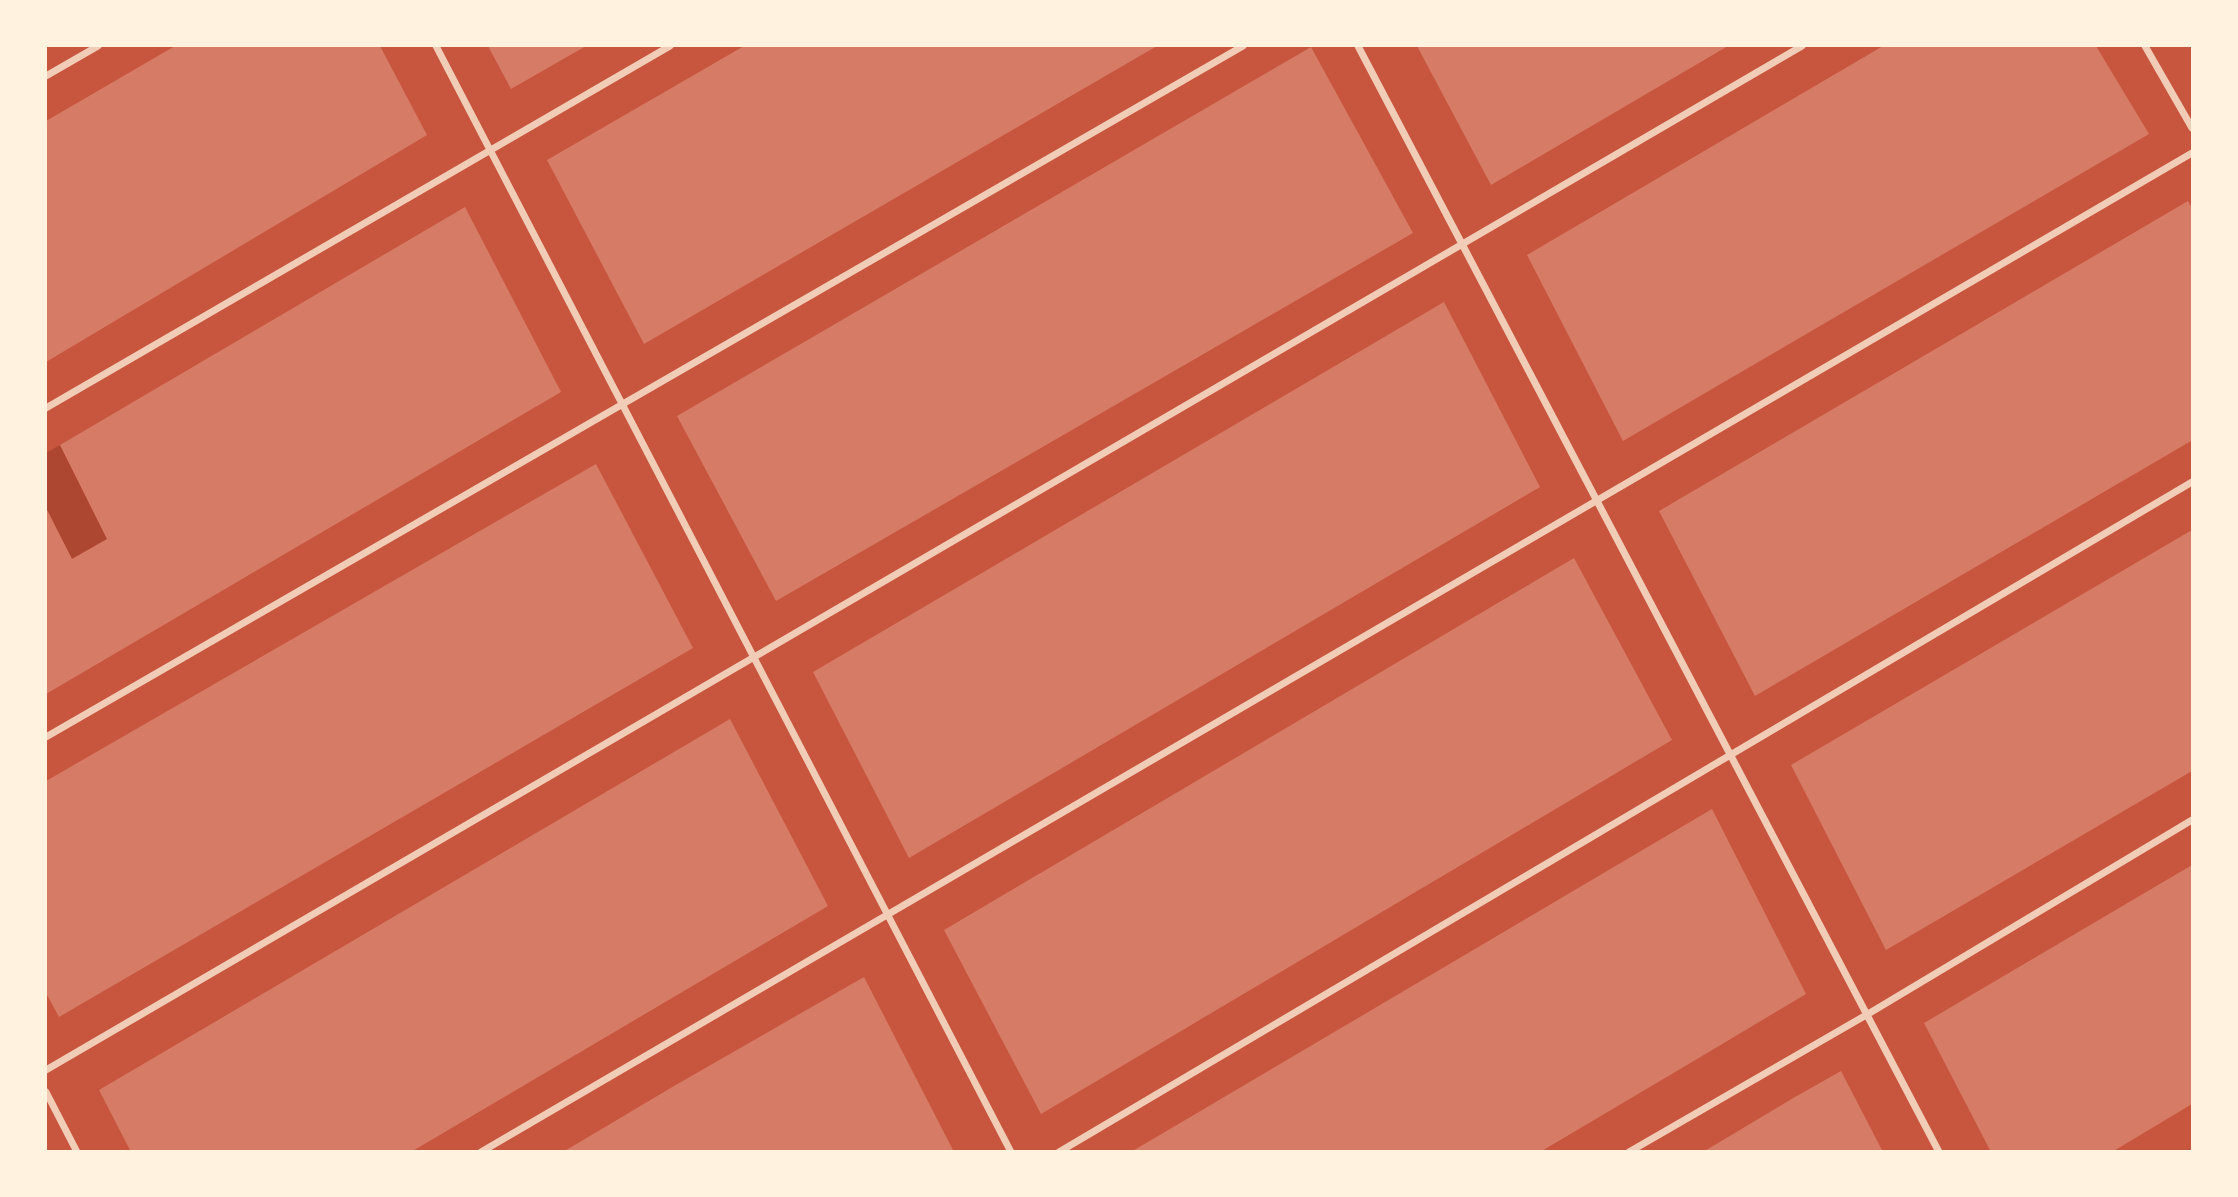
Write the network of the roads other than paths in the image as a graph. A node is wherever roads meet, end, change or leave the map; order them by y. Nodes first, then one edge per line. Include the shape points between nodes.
1 (97, 46) edge
2 (436, 46) edge
3 (670, 46) edge
4 (1243, 46) edge
5 (1358, 46) edge
6 (1802, 46) edge
7 (2145, 46) edge
8 (46, 76) edge
9 (2193, 128) edge
10 (493, 150) junction
11 (2193, 153) edge
12 (1461, 242) junction
13 (621, 403) junction
14 (46, 408) edge
15 (2193, 482) edge
16 (1597, 500) junction
17 (756, 656) junction
18 (46, 737) edge
19 (1732, 756) junction
20 (2193, 820) edge
21 (888, 913) junction
22 (1868, 1014) junction
23 (46, 1070) edge
24 (46, 1092) edge
25 (76, 1152) edge
26 (481, 1152) edge
27 (1011, 1152) edge
28 (1059, 1152) edge
29 (1629, 1152) edge
30 (1939, 1152) edge

1 - 8 street
2 - 10 street
3 - 10 street
4 - 13 street
5 - 12 street
6 - 12 street
7 - 9 street
10 - 13 street
10 - 14 street
11 - 16 street
12 - 16 street
12 - 17 street
13 - 17 street
13 - 18 street
15 - 19 street
16 - 19 street
16 - 21 street
17 - 21 street
17 - 23 street
19 - 22 street
19 - 28 street
20 - 22 street
21 - 26 street
21 - 27 street
22 - 29 street
22 - 30 street
24 - 25 street

